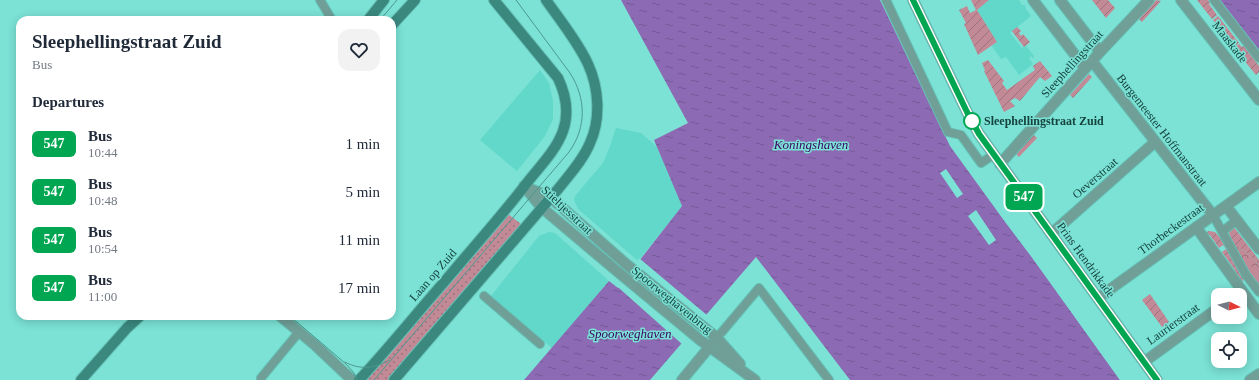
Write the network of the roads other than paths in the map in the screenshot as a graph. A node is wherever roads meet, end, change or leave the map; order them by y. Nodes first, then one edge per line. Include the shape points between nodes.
1 (320, 0) edge
2 (384, 0) edge
3 (415, 0) edge
4 (494, 0) edge
5 (546, 0) edge
6 (886, 0) edge
7 (913, 0) edge
8 (1033, 0) edge
9 (1060, 0) edge
10 (1148, 0) edge
11 (1181, 0) edge
12 (1214, 0) edge
13 (330, 16) edge
14 (371, 16) edge
15 (396, 21) edge
16 (1100, 52) junction
17 (1259, 58) edge
18 (1088, 64) junction
19 (1259, 100) edge
20 (1155, 142) junction
21 (993, 154) junction
22 (1000, 164) junction
23 (1259, 182) edge
24 (524, 186) junction
25 (550, 197) junction
26 (1226, 206) junction
27 (541, 207) junction
28 (1213, 215) junction
29 (1237, 220) junction
30 (1196, 227) junction
31 (1222, 231) junction
32 (1051, 234) junction
33 (1259, 249) edge
34 (626, 264) joint
35 (618, 272) joint
36 (1252, 283) junction
37 (1235, 288) edge
38 (1245, 288) edge
39 (1259, 292) edge
40 (484, 296) dead end
41 (1098, 298) junction
42 (1247, 302) edge
43 (1211, 313) edge
44 (1259, 314) edge
45 (131, 320) edge
46 (136, 320) edge
47 (285, 320) edge
48 (127, 328) junction
49 (299, 332) junction
50 (720, 336) junction
51 (540, 344) dead end
52 (710, 348) junction
53 (1144, 362) junction
54 (1259, 374) edge
55 (261, 378) dead end
56 (754, 379) edge
57 (81, 380) edge
58 (352, 380) edge
59 (359, 380) edge
60 (394, 380) edge
61 (682, 380) edge
62 (829, 380) edge
63 (1157, 380) edge
64 (1250, 380) edge

1 - 13 street
2 - 14 main road
3 - 15 main road
4 - 24 main road, Laan op Zuid via 556,73 566,101 565,123 559,140
5 - 25 main road via 588,63 595,86 597,111 595,130 587,150
6 - 21 street via 948,132 961,135 981,163
7 - 21 street, Prins Hendrikkade via 971,120
8 - 18 street, Burgemeester Hoffmanstraat
9 - 16 street
10 - 16 street, Sleephellingstraat
11 - 19 street, Maaskade
12 - 17 street, Maaskade
16 - 18 street, Sleephellingstraat
18 - 20 street, Burgemeester Hoffmanstraat
18 - 22 street, Sleephellingstraat
20 - 28 street, Burgemeester Hoffmanstraat
20 - 32 street, Oeverstraat
21 - 22 street, Prins Hendrikkade
22 - 32 street, Prins Hendrikkade
23 - 26 street, Thorbeckestraat
24 - 25 street, Stieltjesstraat
24 - 27 street, Stieltjesstraat
24 - 59 main road, Laan op Zuid
25 - 27 main road
25 - 34 street, Stieltjesstraat
26 - 28 street, Thorbeckestraat
26 - 29 street
27 - 35 street, Stieltjesstraat
27 - 60 main road
28 - 30 street, Thorbeckestraat
28 - 31 street
29 - 31 street
29 - 33 street
30 - 37 street
30 - 41 street, Thorbeckestraat
31 - 36 street
32 - 41 street, Prins Hendrikkade
34 - 50 street, Spoorweghavenbrug via 708,330
35 - 52 street, Spoorweghavenbrug
36 - 38 street
36 - 39 street
40 - 51 street
41 - 53 street, Prins Hendrikkade
42 - 44 street
43 - 53 street, Laurierstraat
45 - 48 main road
46 - 48 main road
47 - 49 street
48 - 57 main road
49 - 55 street
49 - 58 street
50 - 52 street
50 - 56 street
50 - 62 street via 759,288
52 - 56 street
52 - 61 street
53 - 63 street, Prins Hendrikkade
54 - 64 street

